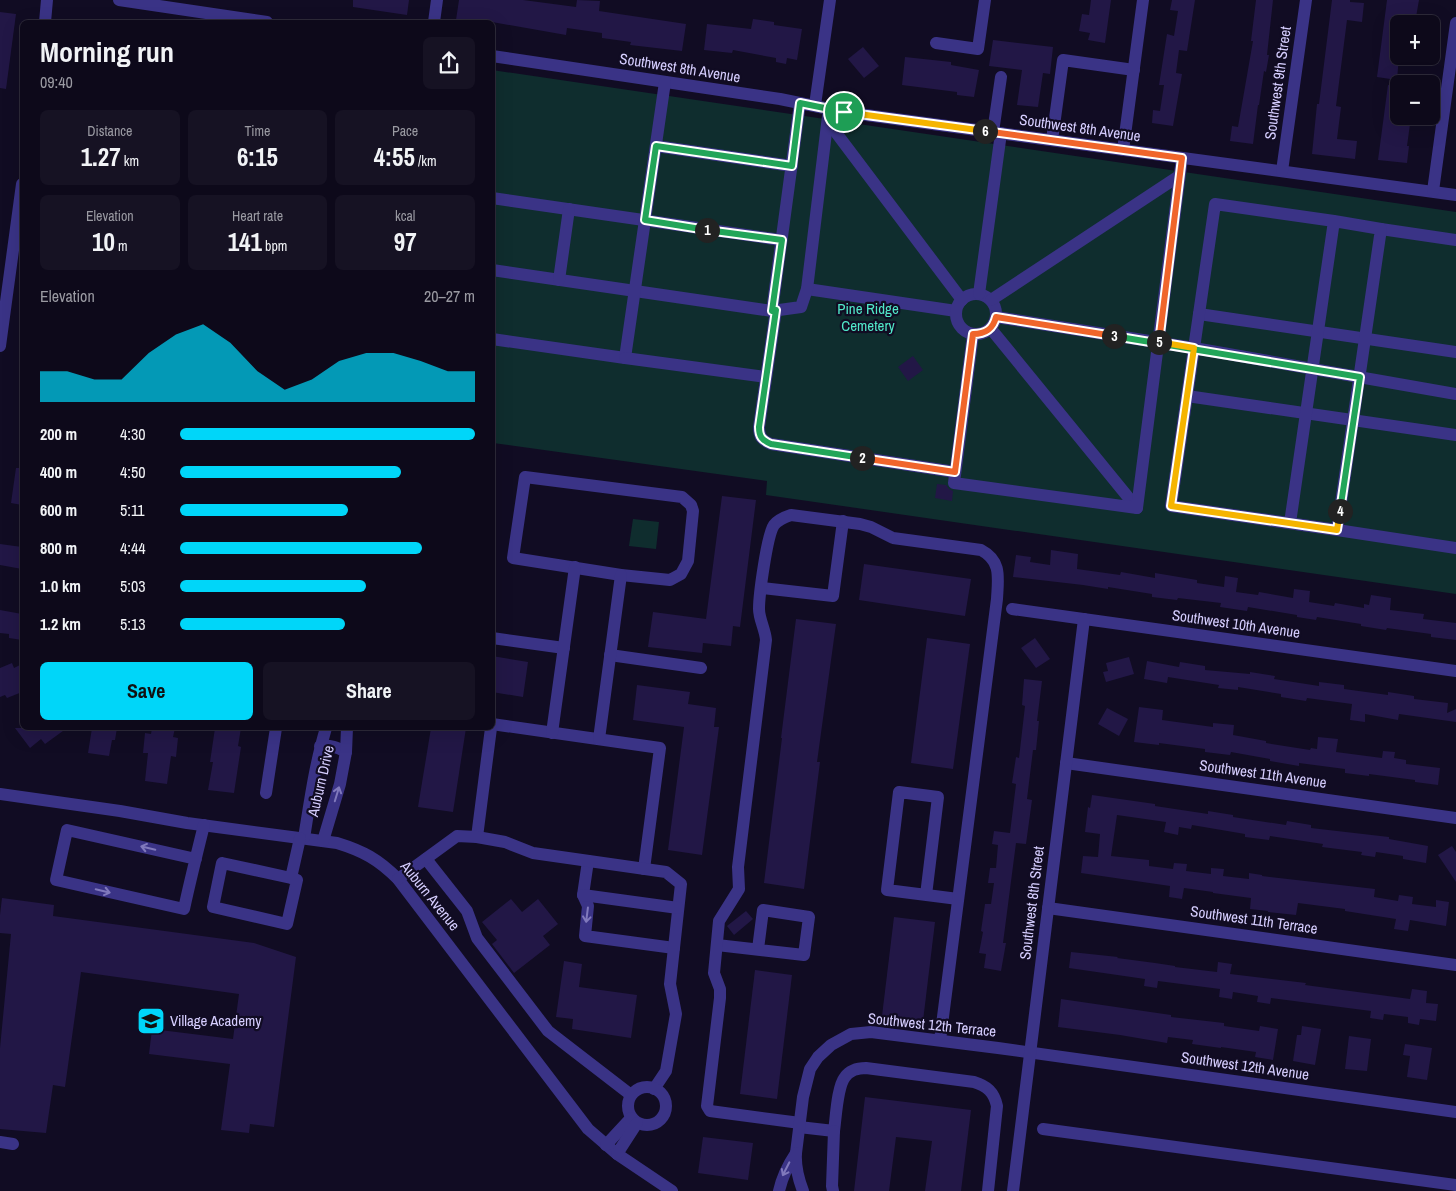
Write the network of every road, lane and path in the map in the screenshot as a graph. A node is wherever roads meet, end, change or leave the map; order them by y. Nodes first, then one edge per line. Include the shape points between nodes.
1 (47, 0) edge
2 (119, 0) edge
3 (437, 0) edge
4 (830, 0) edge
5 (985, 0) edge
6 (1143, 0) edge
7 (1306, 0) edge
8 (218, 19) edge
9 (45, 20) edge
10 (234, 20) edge
11 (434, 20) edge
12 (1456, 23) edge
13 (936, 43) dead end
14 (495, 56) edge
15 (1134, 70) junction
16 (1001, 77) dead end
17 (665, 82) junction
18 (800, 103) junction
19 (816, 106) junction
20 (829, 108) junction
21 (828, 122) junction
22 (997, 133) junction
23 (1052, 140) junction
24 (656, 146) junction
25 (1123, 150) junction
26 (1182, 158) junction
27 (792, 166) junction
28 (1282, 171) junction
29 (1180, 176) junction
30 (1433, 191) junction
31 (1456, 195) edge
32 (495, 198) edge
33 (20, 199) edge
34 (569, 210) junction
35 (645, 220) junction
36 (1334, 221) junction
37 (1381, 229) junction
38 (782, 240) junction
39 (1456, 240) edge
40 (495, 270) edge
41 (559, 280) junction
42 (807, 289) junction
43 (635, 291) junction
44 (985, 297) junction
45 (959, 306) junction
46 (774, 310) junction
47 (1199, 314) junction
48 (994, 323) junction
49 (1318, 331) junction
50 (973, 334) junction
51 (1365, 338) junction
52 (495, 339) edge
53 (1159, 343) junction
54 (0, 346) edge
55 (1194, 348) junction
56 (1456, 352) edge
57 (625, 358) junction
58 (1312, 369) junction
59 (766, 377) junction
60 (1360, 377) junction
61 (1456, 394) edge
62 (1187, 396) junction
63 (1306, 414) junction
64 (1353, 421) junction
65 (1456, 436) edge
66 (955, 472) junction
67 (1137, 508) junction
68 (843, 522) junction
69 (1290, 523) junction
70 (1337, 530) junction
71 (1456, 548) edge
72 (575, 567) junction
73 (622, 575) junction
74 (762, 588) junction
75 (1012, 609) dead end
76 (1084, 619) junction
77 (495, 638) edge
78 (564, 648) junction
79 (610, 655) junction
80 (701, 668) dead end
81 (1456, 670) edge
82 (495, 726) edge
83 (276, 730) edge
84 (325, 730) edge
85 (347, 730) edge
86 (491, 730) edge
87 (552, 733) junction
88 (599, 740) junction
89 (320, 746) junction
90 (346, 752) junction
91 (1066, 763) junction
92 (266, 793) dead end
93 (0, 794) edge
94 (1456, 818) edge
95 (204, 825) junction
96 (477, 837) junction
97 (302, 838) junction
98 (322, 841) junction
99 (196, 859) junction
100 (426, 859) junction
101 (588, 861) junction
102 (644, 868) junction
103 (291, 878) junction
104 (398, 879) junction
105 (583, 895) junction
106 (926, 895) junction
107 (958, 899) junction
108 (678, 908) junction
109 (1048, 908) junction
110 (717, 945) junction
111 (674, 948) junction
112 (758, 949) junction
113 (1456, 966) edge
114 (940, 1040) junction
115 (1029, 1052) junction
116 (654, 1089) junction
117 (631, 1095) junction
118 (1456, 1112) edge
119 (634, 1120) junction
120 (799, 1125) junction
121 (1043, 1128) dead end
122 (834, 1131) junction
123 (606, 1145) junction
124 (796, 1153) junction
125 (617, 1154) junction
126 (1456, 1185) edge
127 (672, 1191) edge
128 (779, 1191) edge
129 (803, 1191) edge
130 (833, 1191) edge
131 (988, 1191) edge
132 (1013, 1191) edge

1 - 9 street
2 - 8 street
3 - 11 street
4 - 19 street
5 - 13 street via 978,49
6 - 15 street
7 - 28 street, Southwest 9th Street
8 - 10 street
12 - 30 street
14 - 17 street, Southwest 8th Avenue
15 - 23 street via 1063,60
15 - 25 street
16 - 22 street
17 - 18 street, Southwest 8th Avenue
17 - 24 street
18 - 19 street, Southwest 8th Avenue
18 - 27 street
19 - 20 street, Southwest 8th Avenue
20 - 21 street
20 - 22 street, Southwest 8th Avenue
21 - 42 street
21 - 45 street
22 - 23 street, Southwest 8th Avenue
22 - 44 street
23 - 25 street, Southwest 8th Avenue
24 - 27 street
24 - 35 street
25 - 26 street, Southwest 8th Avenue
26 - 28 street, Southwest 8th Avenue
26 - 29 street
27 - 38 street
28 - 30 street, Southwest 8th Avenue
29 - 44 street
29 - 53 street
30 - 31 street, Southwest 8th Avenue
32 - 34 street
33 - 54 street
34 - 35 street
34 - 41 street
35 - 38 street
35 - 43 street
36 - 37 street
36 - 47 street via 1215,204
36 - 49 street
37 - 39 street
37 - 51 street
38 - 46 street
40 - 41 street
41 - 43 street
42 - 45 street
42 - 46 street via 801,307
43 - 46 street
43 - 57 street
44 - 45 street via 973,294
44 - 48 street via 994,305
45 - 50 street via 956,318 962,329
46 - 59 street
47 - 49 street
47 - 55 street
48 - 50 street via 986,332
48 - 53 street
48 - 67 street
49 - 51 street
49 - 58 street
50 - 66 street
51 - 56 street
51 - 60 street
52 - 57 street
53 - 55 street
53 - 67 street
55 - 58 street
55 - 62 street
57 - 59 street
58 - 60 street
58 - 63 street
59 - 66 street via 759,434 762,440
60 - 61 street
60 - 64 street
62 - 63 street
62 - 69 street via 1171,506
63 - 64 street
63 - 69 street
64 - 65 street
64 - 70 street
66 - 67 street via 954,483
68 - 74 street via 791,515 774,524 768,538
68 - 74 street via 834,596
68 - 107 street via 871,527 893,538 981,550 990,554 996,564 997,599
69 - 70 street
70 - 71 street
72 - 73 street
72 - 73 street via 513,558 525,477 682,497 693,512 688,561 681,574 670,580
72 - 78 street
73 - 79 street
74 - 110 street via 759,610 766,640 738,867 739,889 719,921
75 - 76 street, Southwest 10th Avenue
76 - 81 street, Southwest 10th Avenue
76 - 91 street, Southwest 8th Street
77 - 78 street
78 - 87 street
79 - 80 street
79 - 88 street
82 - 87 street
83 - 92 street
84 - 89 street, Auburn Drive
85 - 90 street, Auburn Drive
86 - 96 street
87 - 88 street
88 - 102 street via 660,748
89 - 90 street
89 - 97 street, Auburn Drive
98 -> 90 street, Auburn Drive via 340,784
91 - 94 street, Southwest 11th Avenue
91 - 109 street, Southwest 8th Street
93 - 95 street, Auburn Avenue
95 - 97 street, Auburn Avenue
95 - 99 street
96 - 100 street via 458,836
96 - 101 street via 505,842 533,853
97 - 98 street, Auburn Avenue
97 - 103 street, Auburn Drive
98 - 104 street, Auburn Avenue via 369,855
99 -> 99 street via 67,830 56,880 184,909
100 - 104 street
100 - 117 street via 467,911 477,938 548,1031
101 - 102 street
101 - 105 street
102 - 108 street via 666,872 681,884
103 - 103 street, Auburn Drive via 222,863 212,907 287,924 297,880
104 - 123 street, Auburn Avenue via 588,1129
105 - 108 street
105 -> 111 street via 588,906 585,936
106 - 106 street via 887,890 899,792 938,797
106 - 107 street
107 - 114 street
108 - 111 street
109 - 113 street, Southwest 11th Terrace
109 - 115 street, Southwest 8th Street
110 - 112 street
110 - 120 street via 714,972 720,998 707,1106 710,1111
111 - 116 street via 670,984 676,1014 674,1030 666,1071
112 - 112 street via 804,955 809,917 763,910
114 - 115 street, Southwest 12th Terrace
114 - 120 street, Southwest 12th Terrace via 871,1032 850,1034 831,1045 810,1069
115 - 118 street, Southwest 12th Avenue
115 - 132 street, Southwest 8th Street
116 - 117 street via 641,1088
116 - 119 street via 665,1100 665,1112 652,1125 646,1126
117 - 119 street via 627,1106
119 - 123 street
119 - 125 street
120 - 122 street
120 - 124 street, Southwest 12th Terrace
121 - 126 street
122 - 130 street
122 - 131 street via 840,1086 845,1076 858,1068 983,1085 990,1090 998,1106
123 - 125 street, Auburn Avenue
124 -> 128 street, Southwest 12th Terrace via 782,1178
124 - 129 street, Southwest 12th Terrace via 797,1175
125 - 127 street, Auburn Avenue

